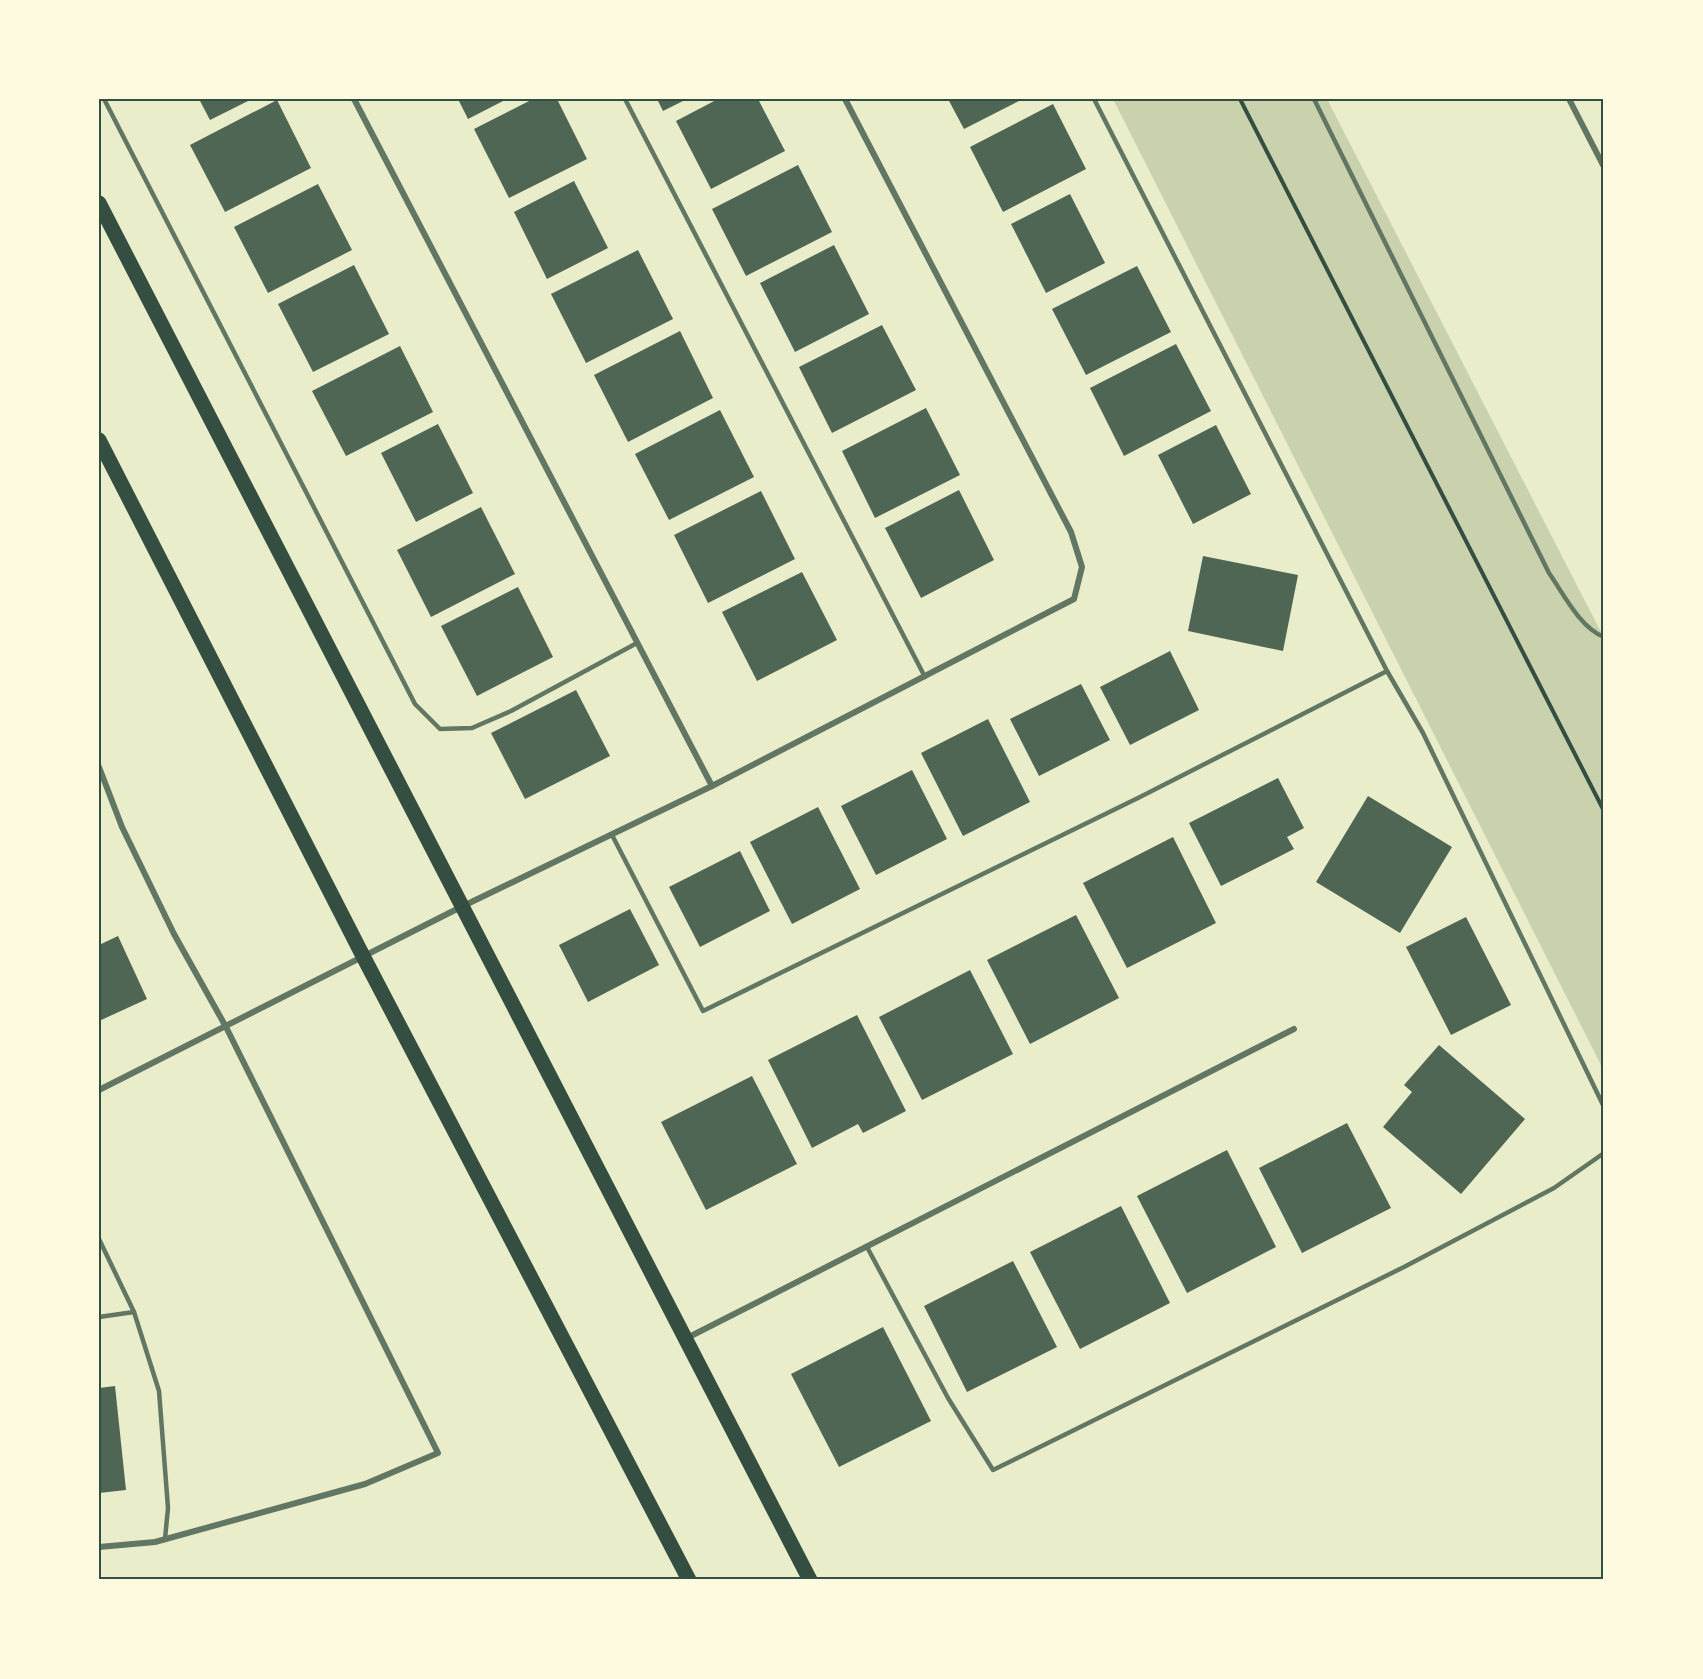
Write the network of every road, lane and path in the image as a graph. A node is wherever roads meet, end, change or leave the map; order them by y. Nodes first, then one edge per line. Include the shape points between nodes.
1 (104, 99) edge
2 (354, 99) edge
3 (624, 99) edge
4 (845, 99) edge
5 (1094, 99) edge
6 (1240, 99) edge
7 (1314, 99) edge
8 (1569, 99) edge
9 (1604, 167) edge
10 (99, 203) edge
11 (99, 440) edge
12 (1604, 637) edge
13 (637, 642) junction
14 (1387, 671) junction
15 (925, 677) junction
16 (99, 767) edge
17 (712, 786) junction
18 (1604, 811) edge
19 (612, 835) junction
20 (461, 907) junction
21 (364, 958) junction
22 (226, 1027) junction
23 (1294, 1029) dead end
24 (99, 1090) edge
25 (1604, 1107) edge
26 (1604, 1153) edge
27 (99, 1239) edge
28 (867, 1247) junction
29 (134, 1312) junction
30 (99, 1317) edge
31 (684, 1340) junction
32 (165, 1539) junction
33 (99, 1547) edge
34 (689, 1580) edge
35 (810, 1580) edge

1 - 13 lane via 415,704 440,729 472,728
2 - 13 street
3 - 15 lane
4 - 15 street via 1071,532 1082,567 1074,599
5 - 14 lane
6 - 18 path
7 - 12 lane via 1549,573 1576,612
8 - 9 street
10 - 20 main road
11 - 21 main road
13 - 17 street
14 - 19 lane via 704,1011
14 - 25 lane via 1449,785
15 - 17 street
16 - 22 street via 122,827 169,924
17 - 19 street
19 - 20 street
20 - 21 street
20 - 31 main road
21 - 22 street
21 - 34 main road
22 - 24 street
22 - 32 street via 438,1453 365,1484
23 - 28 street
26 - 28 lane via 1554,1188 1404,1267 993,1470 948,1398
27 - 29 lane
28 - 31 street
29 - 30 lane
29 - 32 lane via 159,1391 168,1508
31 - 35 main road
32 - 33 street

